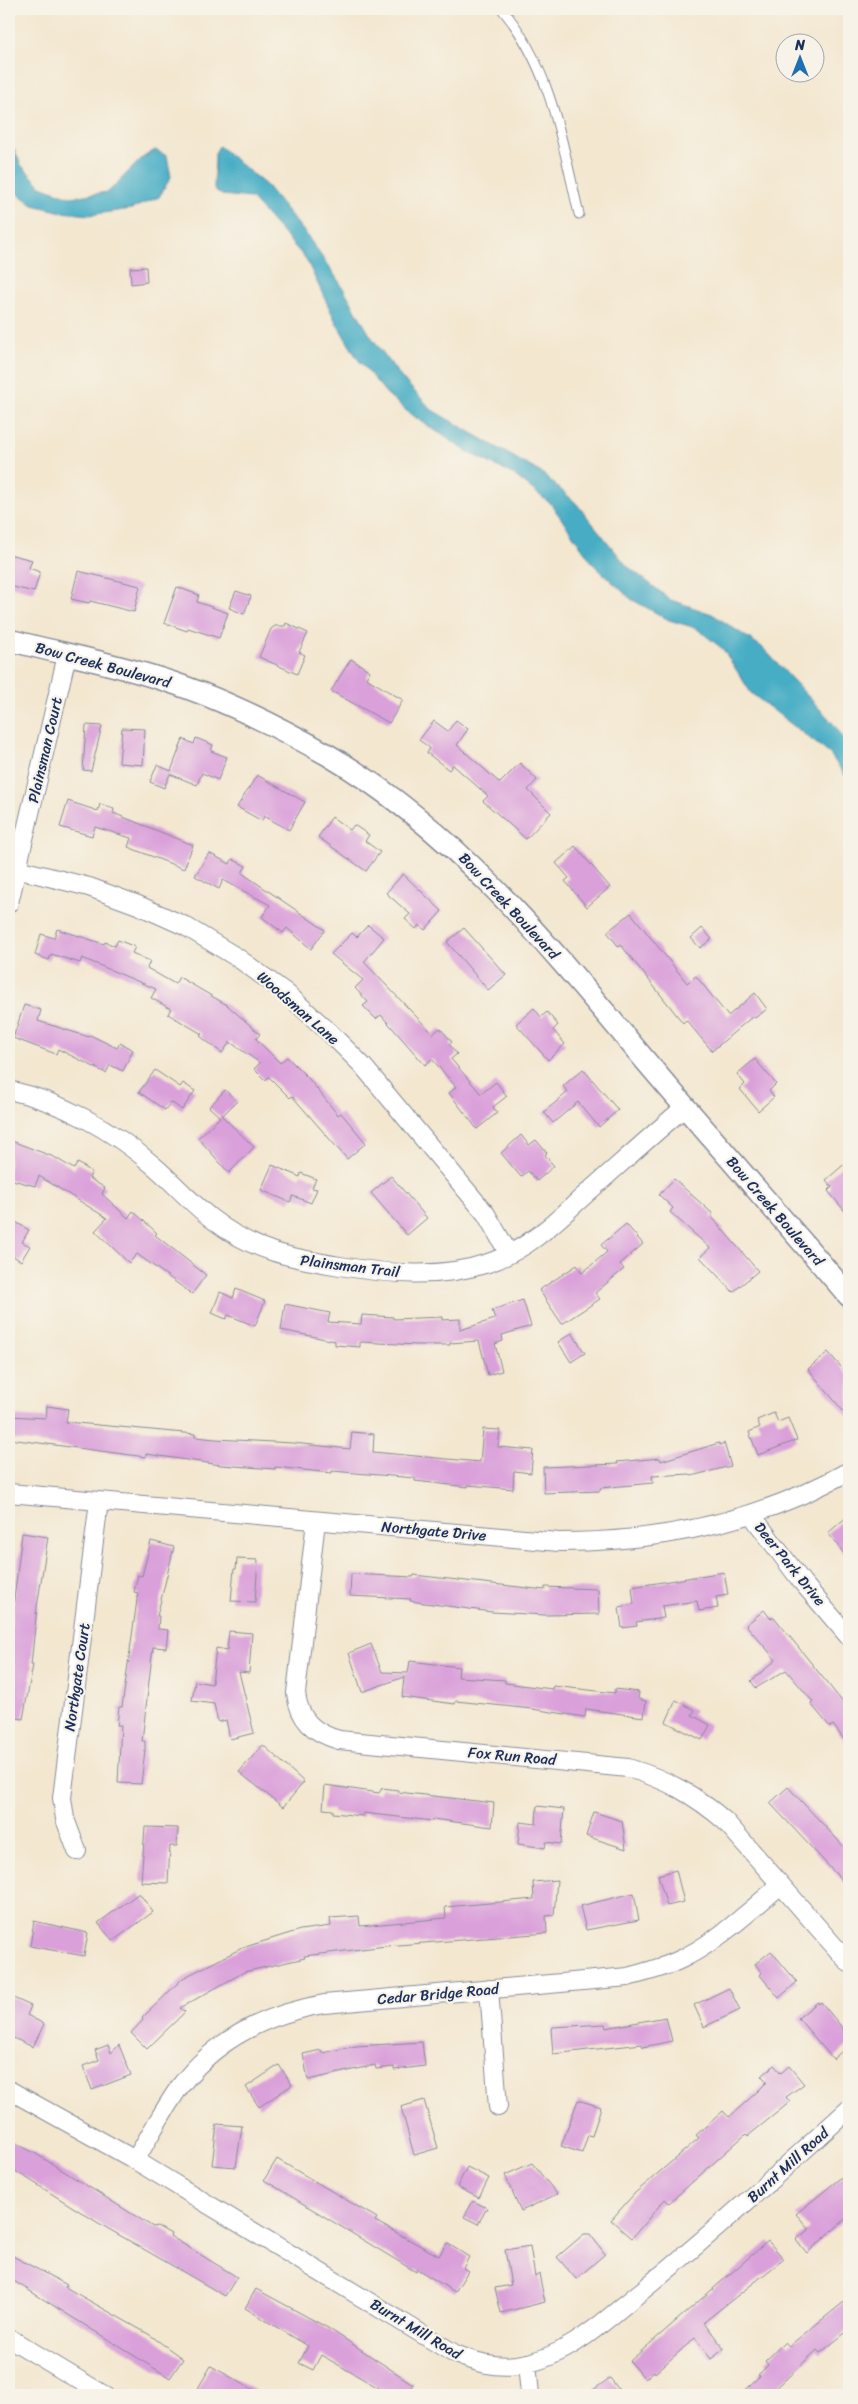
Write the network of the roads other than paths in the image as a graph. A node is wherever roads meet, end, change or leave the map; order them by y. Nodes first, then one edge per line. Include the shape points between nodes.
1 (502, 9) edge
2 (579, 214) dead end
3 (9, 640) edge
4 (67, 654) junction
5 (13, 868) edge
6 (9, 903) edge
7 (9, 1090) edge
8 (685, 1106) junction
9 (510, 1254) junction
10 (849, 1296) edge
11 (849, 1471) edge
12 (9, 1492) edge
13 (99, 1501) junction
14 (751, 1514) junction
15 (316, 1521) junction
16 (849, 1636) edge
17 (77, 1851) dead end
18 (780, 1885) junction
19 (849, 1963) edge
20 (489, 1989) junction
21 (9, 2090) edge
22 (498, 2107) dead end
23 (849, 2109) edge
24 (135, 2160) junction
25 (9, 2338) edge
26 (527, 2363) junction
27 (104, 2395) edge
28 (530, 2395) edge

1 - 2 lane via 533,56 547,86
3 - 4 street, Bow Creek Boulevard
4 - 5 street, Plainsman Court
4 - 8 street, Bow Creek Boulevard via 149,675 211,698 272,725 379,787 426,823 478,870
5 - 6 street, Plainsman Court
5 - 9 street, Woodsman Lane via 89,887 138,904 177,922 238,958 285,992 363,1066 486,1214
7 - 9 street, Plainsman Trail via 54,1104 95,1123 133,1148 212,1219 238,1237 282,1256 358,1269 433,1274 462,1271
8 - 9 street, Plainsman Trail via 535,1239
8 - 10 street, Bow Creek Boulevard
11 - 14 street, Northgate Drive via 798,1497
12 - 13 street, Northgate Drive
13 - 15 street, Northgate Drive
13 - 17 street, Northgate Court via 62,1798 65,1819
14 - 15 street, Northgate Drive via 705,1528 608,1542 559,1542
14 - 16 street, Deer Park Drive via 802,1582
15 - 18 street, Fox Run Road via 296,1693 303,1718 313,1729 339,1740 628,1768 656,1776 703,1802 725,1822
18 - 19 street, Fox Run Road
18 - 20 street, Cedar Bridge Road via 715,1939 658,1969 628,1977
20 - 22 street
20 - 24 street, Cedar Bridge Road via 324,2004 294,2009 266,2019 234,2036 205,2058 181,2085
21 - 24 street, Burnt Mill Road
23 - 26 street, Burnt Mill Road via 698,2245 588,2334 555,2354
24 - 26 street, Burnt Mill Road via 455,2354 491,2365
25 - 27 street
26 - 28 street

